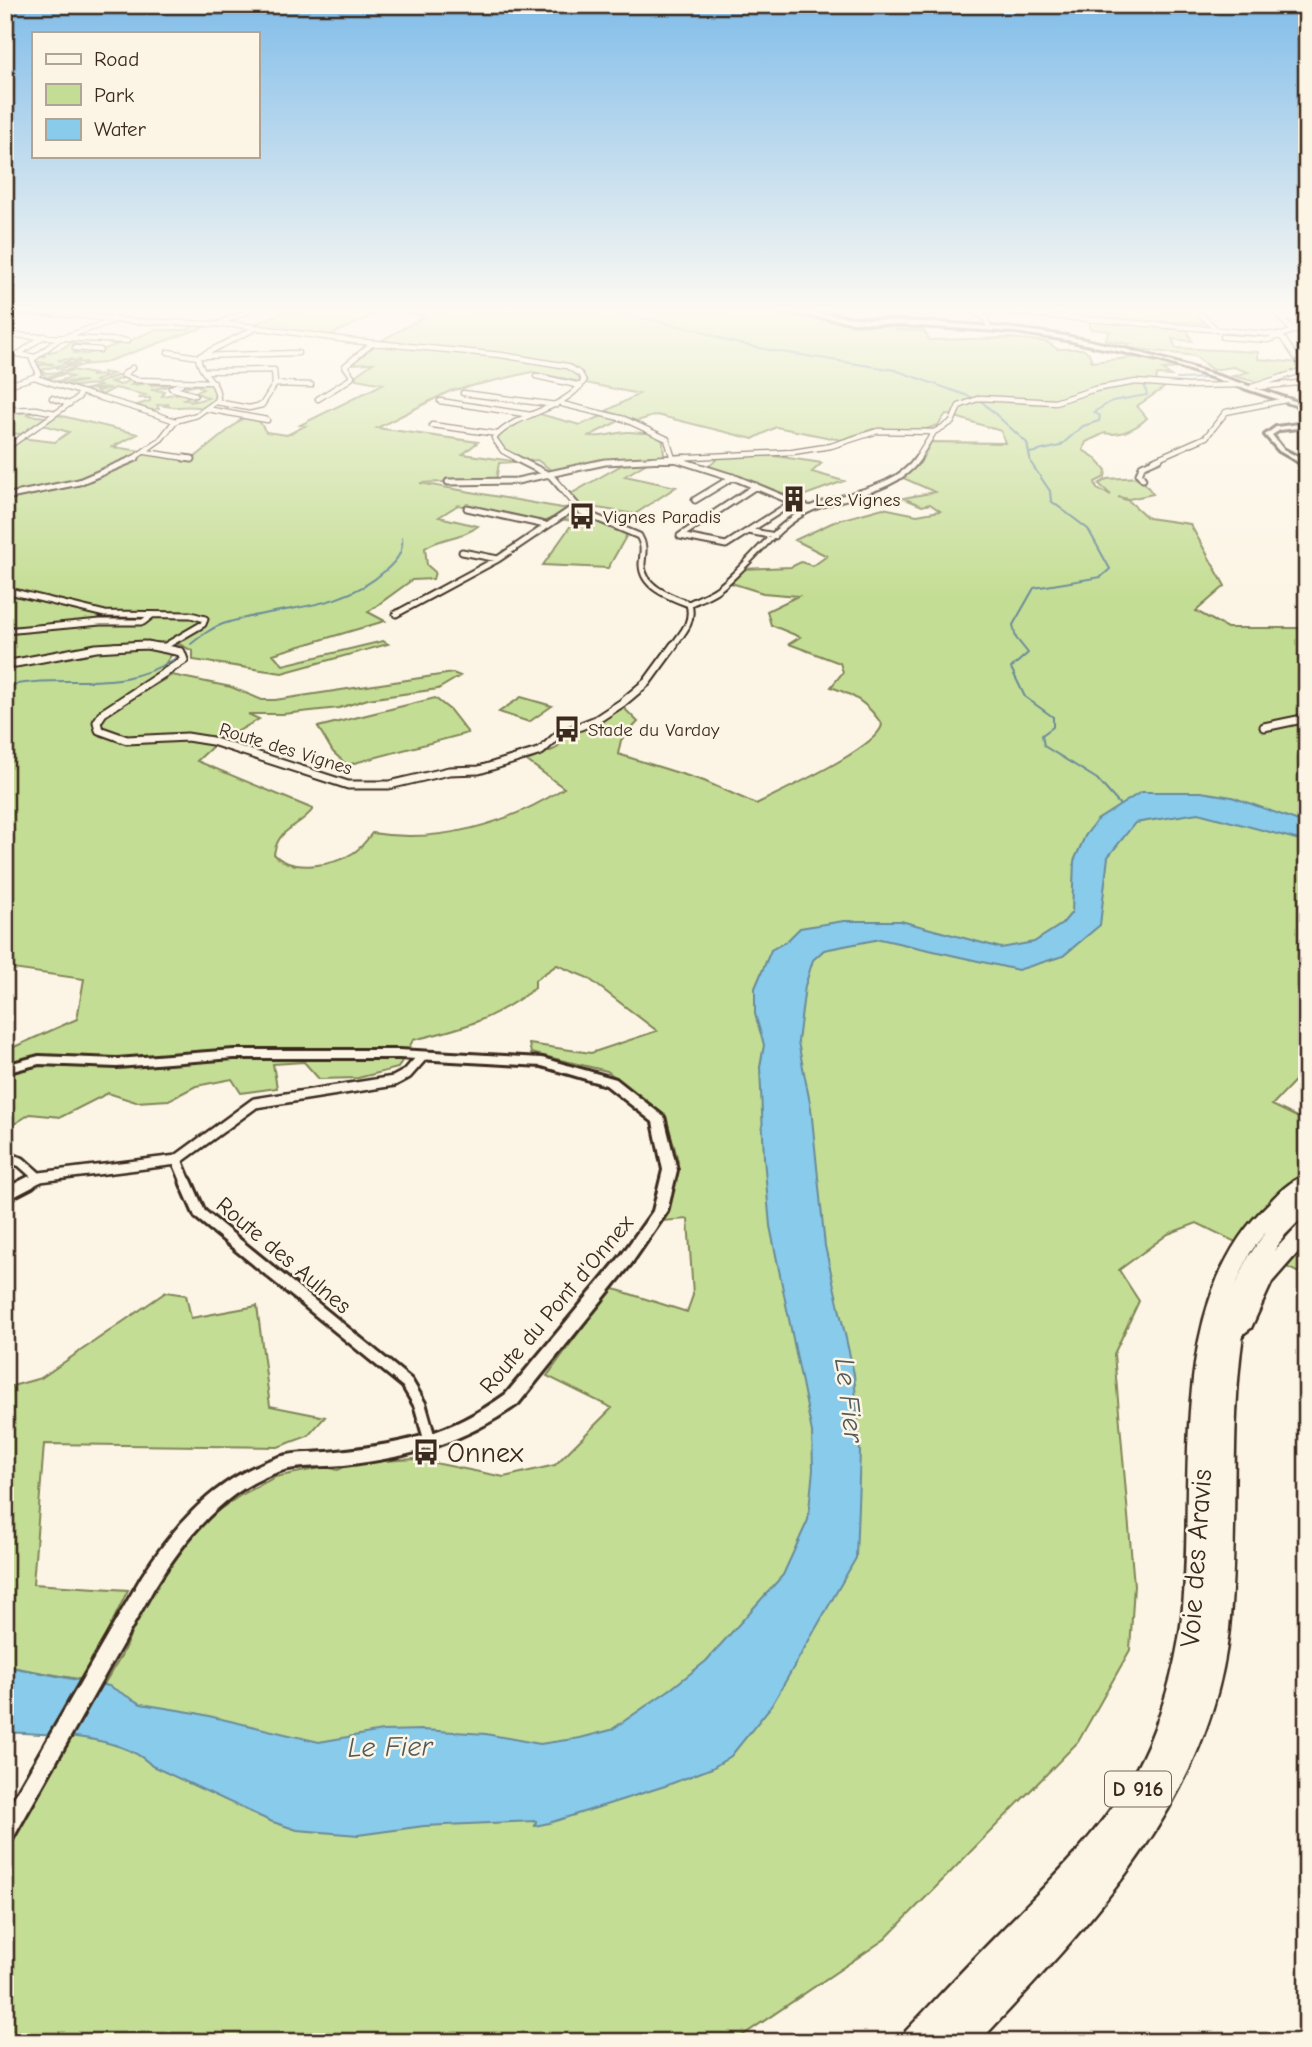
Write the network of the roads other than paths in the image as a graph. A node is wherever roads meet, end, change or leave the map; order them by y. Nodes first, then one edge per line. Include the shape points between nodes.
1 (65, 407) edge
2 (136, 407) edge
3 (210, 407) edge
4 (477, 407) edge
5 (554, 407) edge
6 (572, 407) edge
7 (959, 407) edge
8 (1253, 407) edge
9 (207, 409) junction
10 (5, 410) edge
11 (55, 414) junction
12 (533, 415) junction
13 (267, 420) dead end
14 (175, 422) junction
15 (432, 425) dead end
16 (1307, 425) edge
17 (934, 432) junction
18 (497, 434) junction
19 (5, 449) edge
20 (146, 452) junction
21 (670, 458) junction
22 (192, 459) dead end
23 (1307, 465) edge
24 (551, 475) junction
25 (733, 477) junction
26 (1143, 478) dead end
27 (448, 482) dead end
28 (756, 486) junction
29 (5, 489) edge
30 (8, 496) edge
31 (695, 500) dead end
32 (787, 506) dead end
33 (575, 507) junction
34 (467, 508) dead end
35 (810, 509) junction
36 (545, 525) junction
37 (748, 531) junction
38 (775, 536) junction
39 (462, 552) dead end
40 (498, 559) junction
41 (5, 590) edge
42 (689, 604) junction
43 (396, 614) dead end
44 (152, 615) junction
45 (5, 631) edge
46 (167, 645) junction
47 (5, 665) edge
48 (1307, 718) edge
49 (1264, 727) dead end
50 (422, 1057) junction
51 (5, 1069) edge
52 (5, 1157) edge
53 (177, 1160) junction
54 (39, 1178) junction
55 (1307, 1187) edge
56 (5, 1195) edge
57 (1307, 1228) edge
58 (1227, 1364) junction
59 (431, 1444) junction
60 (109, 1653) joint
61 (46, 1764) joint
62 (5, 1832) edge
63 (916, 2042) edge
64 (957, 2042) edge

1 - 11 street
2 - 14 street
3 - 9 street
4 - 12 street
5 - 12 street
6 - 21 street via 624,418 655,431 667,439
7 - 17 street via 952,422
8 - 26 street via 1226,412 1206,437 1142,466 1139,474
9 - 13 street
9 - 14 street
10 - 11 street
11 - 19 street
12 - 18 street
14 - 20 street
15 - 18 street
16 - 23 main road via 1278,428 1268,436
17 - 21 street via 871,432 831,446 793,452
17 - 35 street via 907,472
18 - 24 street via 495,441 501,450
20 - 22 street
20 - 30 street via 83,481
21 - 24 street via 597,463
21 - 25 street
24 - 27 street via 509,482
24 - 33 street
25 - 28 street
25 - 31 street
28 - 35 street
28 - 37 street via 680,536 722,545
29 - 30 street
32 - 37 street
33 - 36 street
33 - 42 street via 639,536 645,547 642,567 646,578
34 - 36 street
35 - 38 street
36 - 40 street
37 - 38 street
38 - 42 street via 718,589
39 - 40 street
40 - 43 street
41 - 44 street via 95,612
42 - 46 street, Route des Vignes via 689,624 647,681 604,715 558,735 541,751 479,771 449,771 389,785 338,783 212,741 187,737 127,740 99,730 97,722 103,713 184,660 181,652
44 - 45 street via 139,623
44 - 46 street via 205,619
46 - 47 street via 136,644
48 - 49 street
50 - 51 main road, Route du Pont d'Onnex via 234,1054 117,1063 39,1060
50 - 53 street via 394,1081 255,1103
50 - 59 main road, Route du Pont d'Onnex via 542,1062 611,1082 659,1120 670,1170 660,1212 512,1399 478,1423
52 - 54 street via 21,1162
53 - 54 street
53 - 59 street, Route des Aulnes via 200,1214 418,1395
54 - 56 street
55 - 58 highway, Voie des Aravis / D 916 via 1250,1271 1233,1321
55 - 63 highway, Voie des Aravis / D 916 via 1270,1211 1255,1230 1230,1271 1218,1303 1205,1397 1196,1610 1177,1704 1158,1754 1092,1854
57 - 58 highway via 1264,1277
58 - 64 highway, Voie des Aravis / D 916 via 1217,1612 1205,1689 1188,1743 1138,1836 1085,1902
59 - 60 main road, Route du Pont d'Onnex via 281,1463 251,1476 201,1513 170,1546
60 - 61 street
61 - 62 main road

